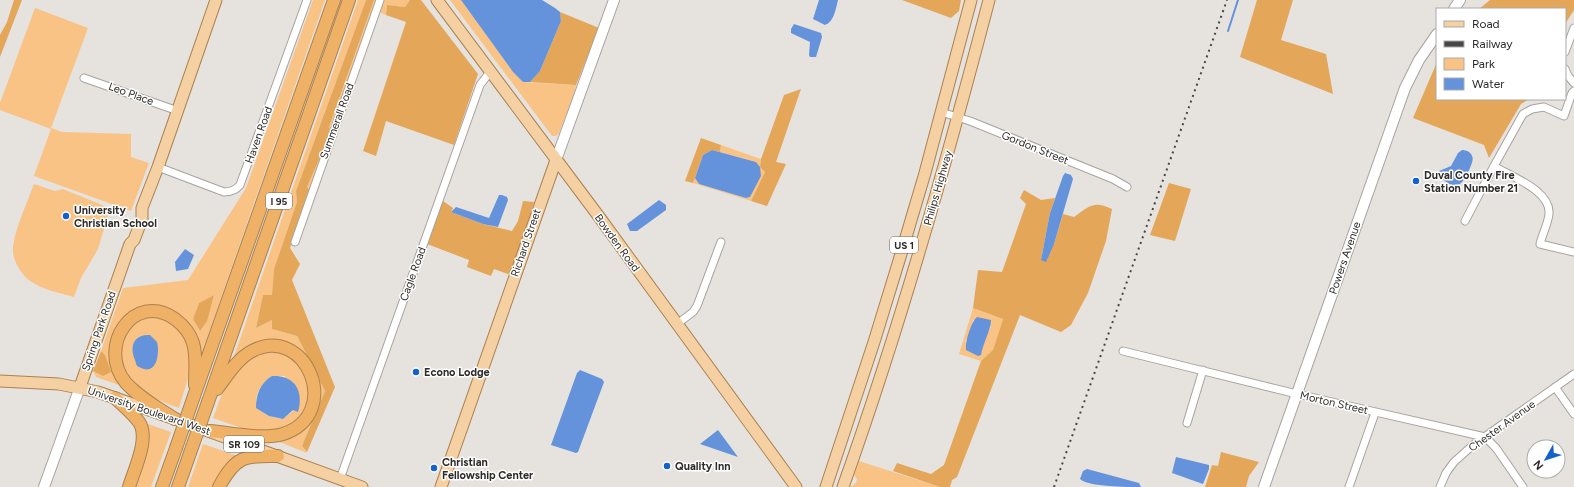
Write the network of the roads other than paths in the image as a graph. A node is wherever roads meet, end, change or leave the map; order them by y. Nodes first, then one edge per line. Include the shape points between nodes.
1 (216, 0) edge
2 (307, 0) edge
3 (334, 0) edge
4 (349, 0) edge
5 (380, 0) edge
6 (436, 0) edge
7 (614, 0) edge
8 (971, 0) edge
9 (989, 0) edge
10 (1574, 28) edge
11 (1436, 35) edge
12 (1566, 49) edge
13 (1566, 71) edge
14 (490, 72) junction
15 (84, 78) dead end
16 (1574, 83) edge
17 (1574, 91) edge
18 (178, 111) junction
19 (941, 112) junction
20 (958, 118) junction
21 (556, 160) junction
22 (1494, 166) junction
23 (158, 167) junction
24 (1127, 187) dead end
25 (1465, 221) dead end
26 (295, 242) dead end
27 (720, 242) dead end
28 (1574, 252) edge
29 (888, 299) junction
30 (904, 305) junction
31 (677, 324) junction
32 (1123, 352) dead end
33 (1203, 370) junction
34 (1574, 374) edge
35 (0, 381) edge
36 (80, 387) junction
37 (1555, 387) junction
38 (1297, 394) junction
39 (194, 396) junction
40 (115, 398) junction
41 (208, 402) junction
42 (1375, 413) junction
43 (1574, 414) edge
44 (175, 419) junction
45 (1187, 423) dead end
46 (210, 431) junction
47 (1485, 437) junction
48 (278, 456) junction
49 (340, 479) junction
50 (44, 487) edge
51 (129, 487) edge
52 (162, 487) edge
53 (178, 487) edge
54 (219, 487) edge
55 (362, 487) edge
56 (441, 487) edge
57 (796, 487) edge
58 (826, 487) edge
59 (843, 487) edge
60 (1264, 487) edge
61 (1349, 487) edge
62 (1440, 487) edge
63 (1523, 487) edge

1 - 18 main road, Spring Park Road
2 - 23 street, Haven Road via 238,188 224,192
3 - 39 highway, I 95
4 - 41 highway, I 95
5 - 26 street, Summerall Road
6 - 14 main road, Bowden Road
7 - 21 street, Richard Street
8 - 19 main road, Philips Highway / US 1
9 - 20 main road, Philips Highway / US 1
10 - 12 street
11 - 38 street, Powers Avenue via 1419,60 1405,88
13 - 16 street
14 - 21 main road, Bowden Road
14 - 49 street, Cagle Road via 480,85
15 - 18 street, Leo Place
17 - 22 street via 1564,116 1544,107 1523,114
18 - 23 main road, Spring Park Road
19 - 20 street, Gordon Street
19 - 29 main road, Philips Highway / US 1
20 - 24 street, Gordon Street
20 - 30 main road, Philips Highway / US 1
21 - 31 main road, Bowden Road
21 - 56 main road, Richard Street
22 - 25 street
22 - 28 street via 1536,190 1547,203 1549,214 1540,244
23 - 36 main road, Spring Park Road via 142,208 142,219 130,244
27 - 31 street via 698,306
29 - 30 main road
29 - 58 main road, Philips Highway / US 1
30 - 59 main road, Philips Highway / US 1
31 - 57 main road, Bowden Road
32 - 33 street, Morton Street
33 - 38 street, Morton Street
33 - 45 street
34 - 37 street, Chester Avenue
35 - 36 main road, University Boulevard West / SR 109
36 - 40 main road, University Boulevard West / SR 109
36 - 50 street, Spring Park Road
37 - 43 street
37 - 47 street, Chester Avenue
38 - 42 street, Morton Street
38 - 60 street, Powers Avenue
39 - 44 highway via 193,345 184,328 169,315 158,312 141,314 128,321 120,331 115,348 119,371 137,393
39 - 52 highway, I 95, bridge
40 - 44 main road, University Boulevard West / SR 109
40 - 51 highway via 140,423 142,430 143,443
41 - 46 highway via 240,360 266,346 287,349 296,354 306,364 315,385 309,413 300,424 287,432 269,436
41 - 53 highway, I 95, bridge
42 - 47 street, Morton Street
42 - 61 street
44 - 46 main road, University Boulevard West / SR 109
46 - 48 main road, University Boulevard West / SR 109
47 - 62 street, Chester Avenue via 1454,462
47 - 63 street via 1496,448
48 - 49 main road, University Boulevard West / SR 109
48 - 54 highway via 255,456 240,460 230,468
49 - 55 main road, University Boulevard West / SR 109

